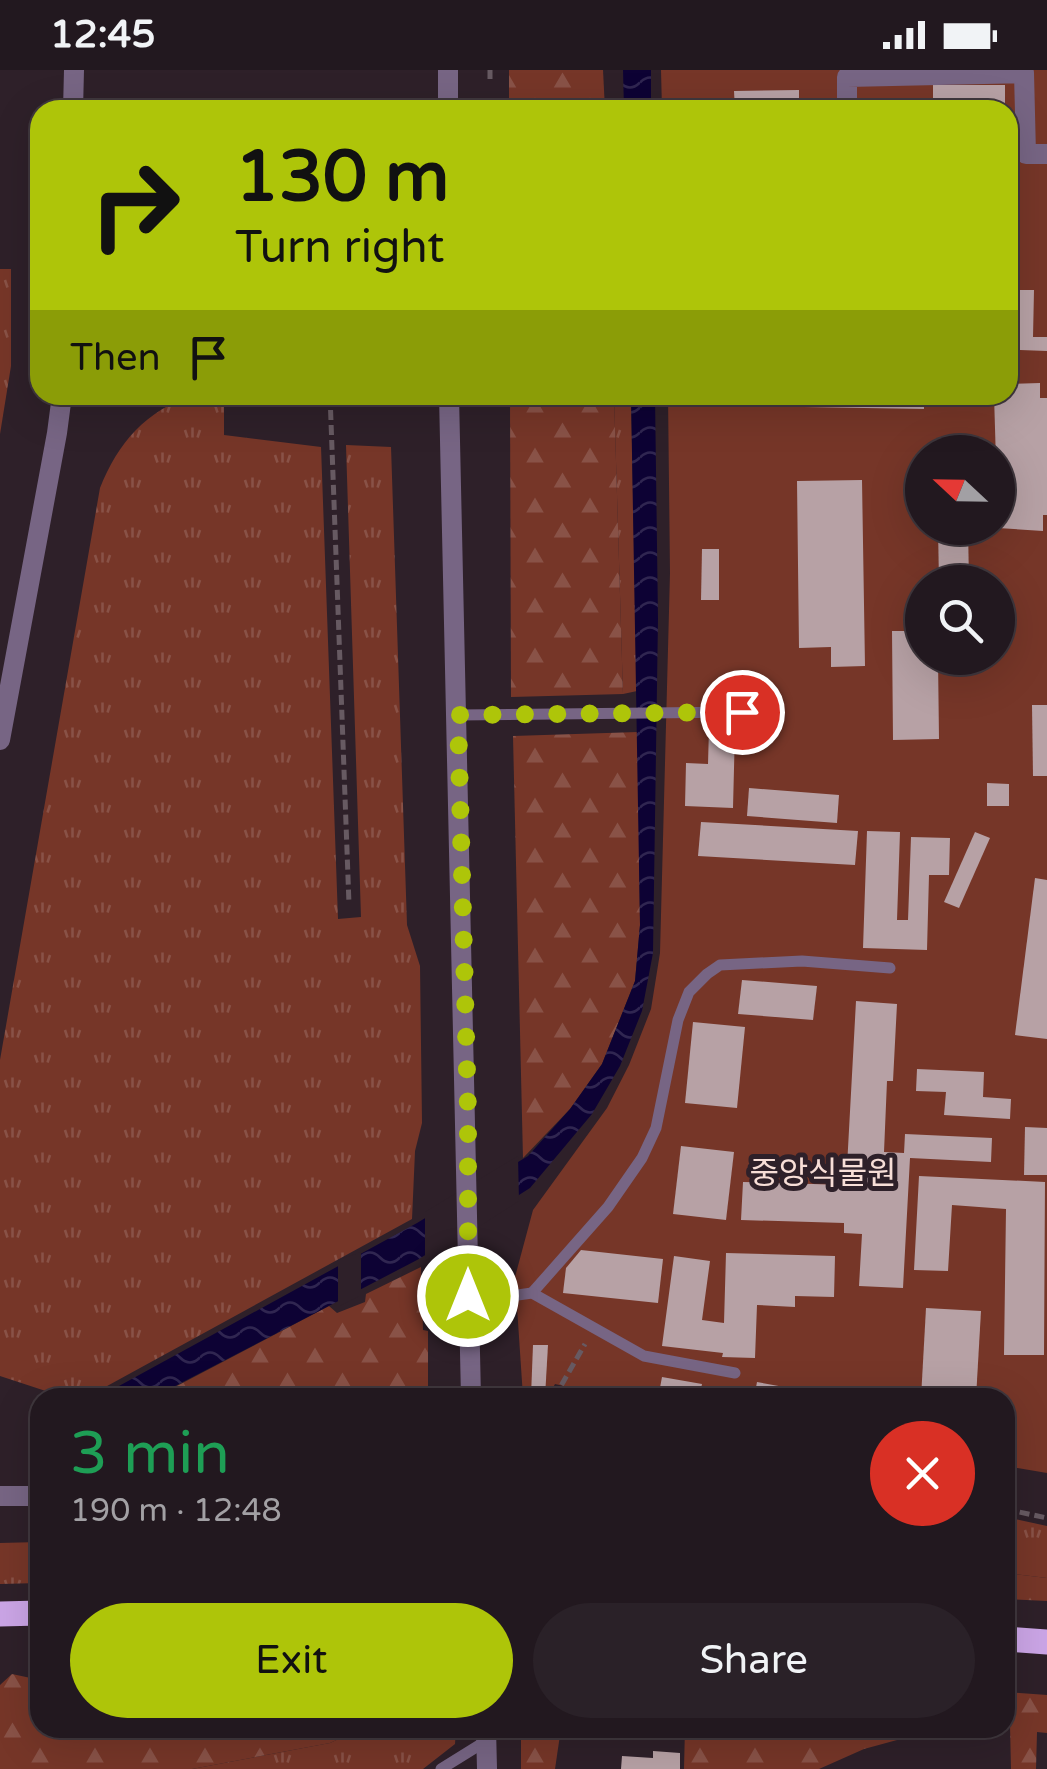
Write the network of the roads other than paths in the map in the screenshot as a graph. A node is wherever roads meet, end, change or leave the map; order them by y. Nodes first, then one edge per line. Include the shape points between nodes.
1 (74, 70) edge
2 (448, 70) edge
3 (74, 100) edge
4 (448, 100) edge
5 (847, 100) edge
6 (1047, 154) edge
7 (60, 405) edge
8 (449, 405) edge
9 (742, 712) dead end
10 (458, 715) junction
11 (0, 740) edge
12 (890, 968) dead end
13 (532, 1293) junction
14 (468, 1299) junction
15 (735, 1373) dead end
16 (472, 1388) edge
17 (0, 1496) edge
18 (30, 1496) edge
19 (30, 1613) edge
20 (0, 1614) edge
21 (1015, 1640) edge
22 (1047, 1642) edge
23 (481, 1738) edge
24 (486, 1738) edge
25 (441, 1769) edge
26 (487, 1769) edge

1 - 3 street
2 - 4 street
5 - 6 street via 846,77 1024,73 1026,154
7 - 11 street
8 - 10 street
9 - 10 lane
10 - 14 street
12 - 13 lane via 802,961 720,965 707,974 678,1020 656,1128 642,1158
13 - 14 lane
13 - 15 lane via 644,1356
14 - 16 street
17 - 18 street
19 - 20 main road
21 - 22 main road
23 - 25 lane
24 - 26 street

